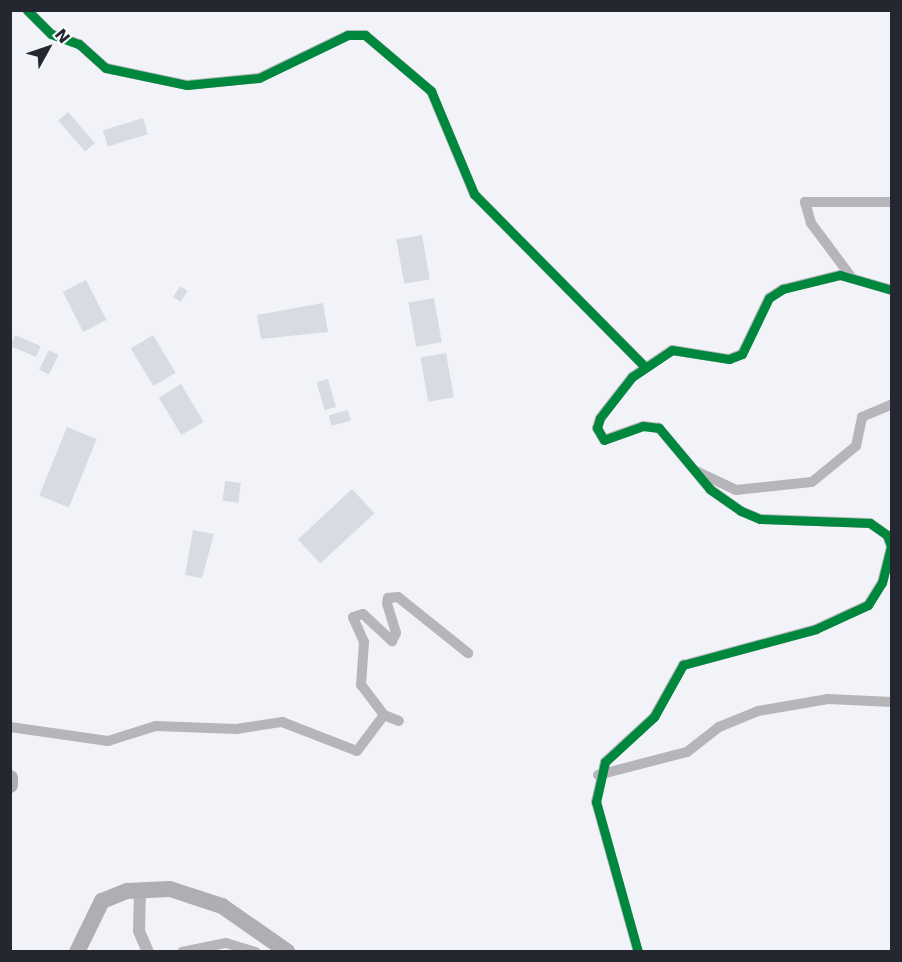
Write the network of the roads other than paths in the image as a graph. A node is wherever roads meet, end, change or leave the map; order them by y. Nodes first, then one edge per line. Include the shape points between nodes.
1 (27, 10) edge
2 (891, 202) edge
3 (852, 278) junction
4 (891, 290) edge
5 (645, 367) junction
6 (891, 405) edge
7 (696, 471) junction
8 (468, 653) dead end
9 (891, 702) edge
10 (384, 715) junction
11 (399, 721) dead end
12 (10, 726) edge
13 (598, 775) junction
14 (10, 778) edge
15 (10, 785) edge
16 (140, 890) junction
17 (77, 951) edge
18 (148, 951) edge
19 (182, 951) edge
20 (256, 951) edge
21 (288, 951) edge
22 (638, 951) edge

1 - 5 street via 51,34 79,44 106,68 187,85 259,78 348,35 365,35 431,91 474,194
2 - 3 street via 806,202 811,223
3 - 4 street
3 - 5 street via 828,277 774,294 736,358 687,348 672,350
5 - 7 street via 609,403 600,418 599,436 610,441 652,425 666,434
6 - 7 street via 862,417 856,446 812,482 736,490
7 - 13 street via 725,501 760,519 879,527 891,546 882,583 868,605 833,622 683,665 661,708 624,738
8 - 10 street via 398,597 388,598 387,604 396,633 392,641 357,614 352,622 364,642 361,685
9 - 13 street via 828,699 758,711 719,727 687,752
10 - 11 street
10 - 12 street via 357,751 282,722 236,729 156,726 108,741
13 - 22 street via 596,802 608,836 610,868
14 - 15 main road
16 - 17 main road via 114,895 96,906
16 - 18 street via 139,931
16 - 21 main road via 170,889 206,898
19 - 20 street via 226,943

